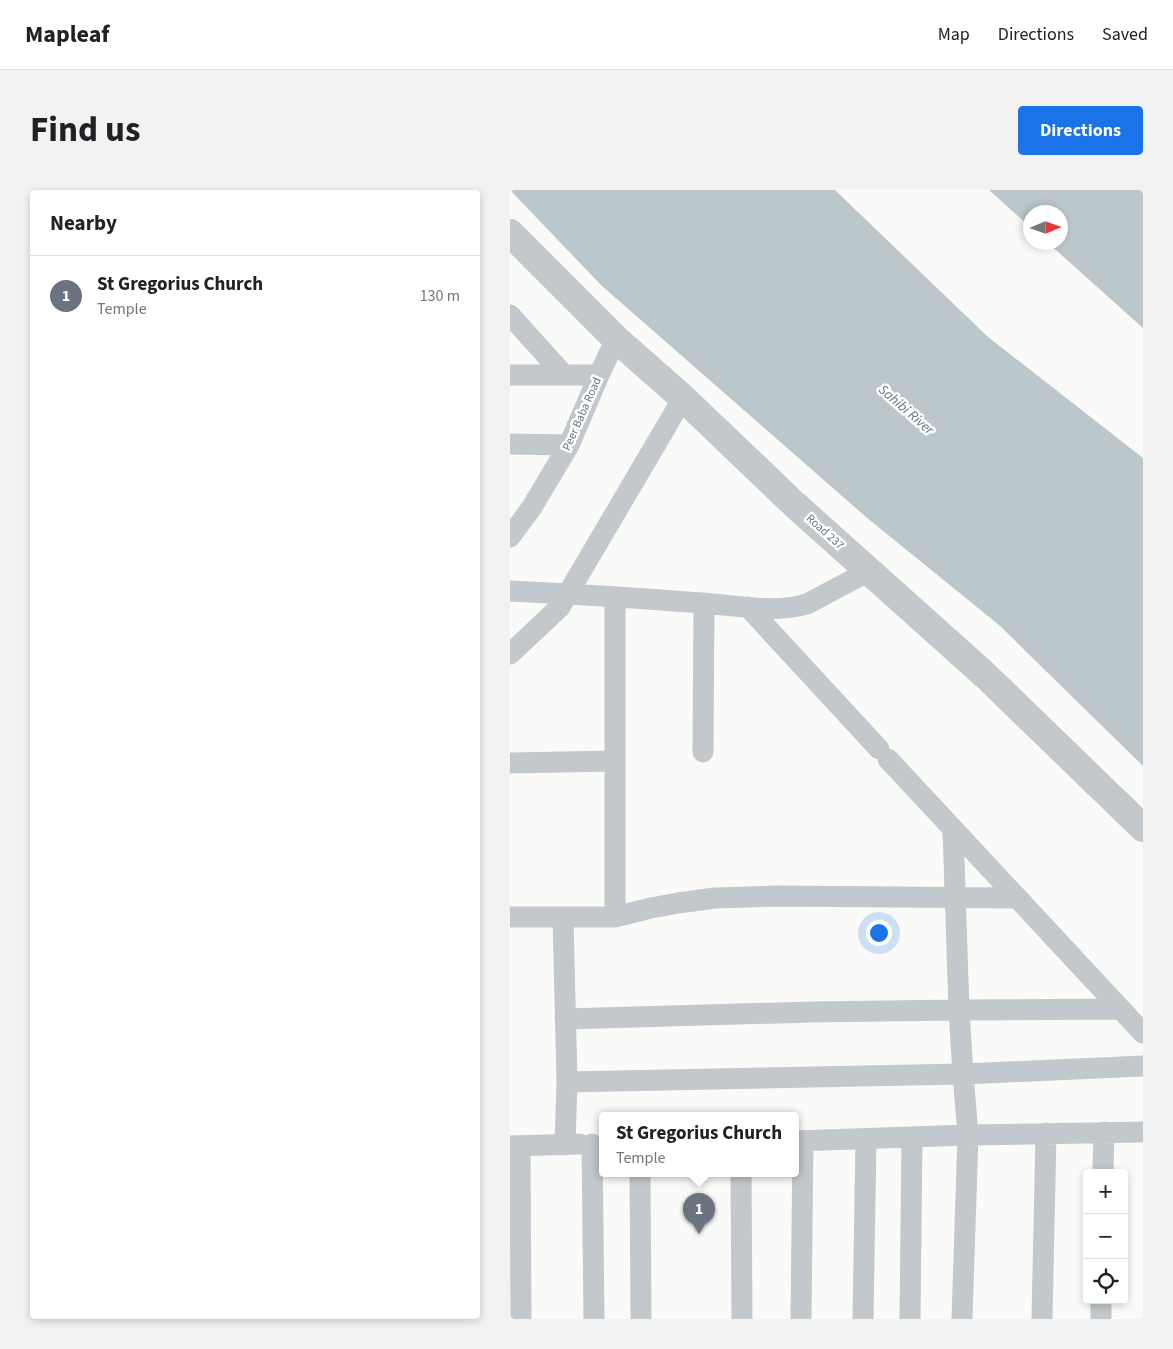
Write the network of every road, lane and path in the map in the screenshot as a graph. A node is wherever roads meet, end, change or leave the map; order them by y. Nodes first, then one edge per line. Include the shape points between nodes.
1 (510, 233) edge
2 (510, 315) edge
3 (616, 339) junction
4 (510, 375) edge
5 (564, 375) junction
6 (599, 375) junction
7 (682, 398) junction
8 (510, 444) edge
9 (569, 445) junction
10 (510, 507) edge
11 (532, 507) junction
12 (510, 537) edge
13 (869, 571) junction
14 (510, 590) edge
15 (568, 594) junction
16 (615, 597) junction
17 (704, 603) junction
18 (748, 607) junction
19 (510, 654) edge
20 (703, 752) dead end
21 (615, 761) junction
22 (510, 763) edge
23 (1143, 828) edge
24 (953, 829) junction
25 (956, 897) junction
26 (1017, 898) junction
27 (510, 917) edge
28 (563, 917) junction
29 (615, 917) junction
30 (959, 1010) junction
31 (1121, 1010) junction
32 (565, 1019) junction
33 (1143, 1033) edge
34 (1143, 1066) edge
35 (963, 1074) junction
36 (567, 1082) junction
37 (1104, 1132) junction
38 (1143, 1132) edge
39 (1046, 1134) junction
40 (968, 1135) junction
41 (912, 1137) junction
42 (866, 1139) junction
43 (799, 1141) edge
44 (597, 1144) edge
45 (565, 1145) junction
46 (515, 1146) edge
47 (1103, 1169) edge
48 (640, 1177) edge
49 (741, 1177) edge
50 (1101, 1304) edge
51 (521, 1319) edge
52 (594, 1319) edge
53 (641, 1319) edge
54 (742, 1319) edge
55 (801, 1319) edge
56 (863, 1319) edge
57 (910, 1319) edge
58 (962, 1319) edge
59 (1042, 1319) edge
60 (1101, 1319) edge

1 - 3 street, Road 237
2 - 5 street
3 - 6 street, Peer Baba Road
3 - 7 street, Road 237
4 - 5 street
5 - 6 street
6 - 9 street, Peer Baba Road
7 - 13 street, Road 237
7 - 15 street
8 - 9 street
9 - 11 street, Peer Baba Road
10 - 11 street
11 - 12 street, Peer Baba Road
13 - 18 street via 797,607
13 - 23 street, Road 237 via 985,675
14 - 15 street
15 - 16 street
15 - 19 street via 560,607
16 - 17 street
16 - 21 street
17 - 18 street
17 - 20 street
18 - 24 street
21 - 22 street
21 - 29 street
24 - 25 street
24 - 26 street
25 - 26 street
25 - 29 street via 715,898
25 - 30 street
26 - 31 street
27 - 28 street
28 - 29 street
28 - 32 street
30 - 31 street
30 - 32 street
30 - 35 street
31 - 33 street
32 - 36 street
34 - 35 street
35 - 36 street
35 - 40 street
36 - 45 street
37 - 38 street
37 - 39 street
37 - 47 street
39 - 40 street
39 - 59 street
40 - 41 street
40 - 58 street
41 - 42 street
41 - 57 street
42 - 43 street
42 - 56 street
43 - 55 street
44 - 45 street
44 - 52 street
45 - 46 street
46 - 51 street
48 - 53 street
49 - 54 street
50 - 60 street

